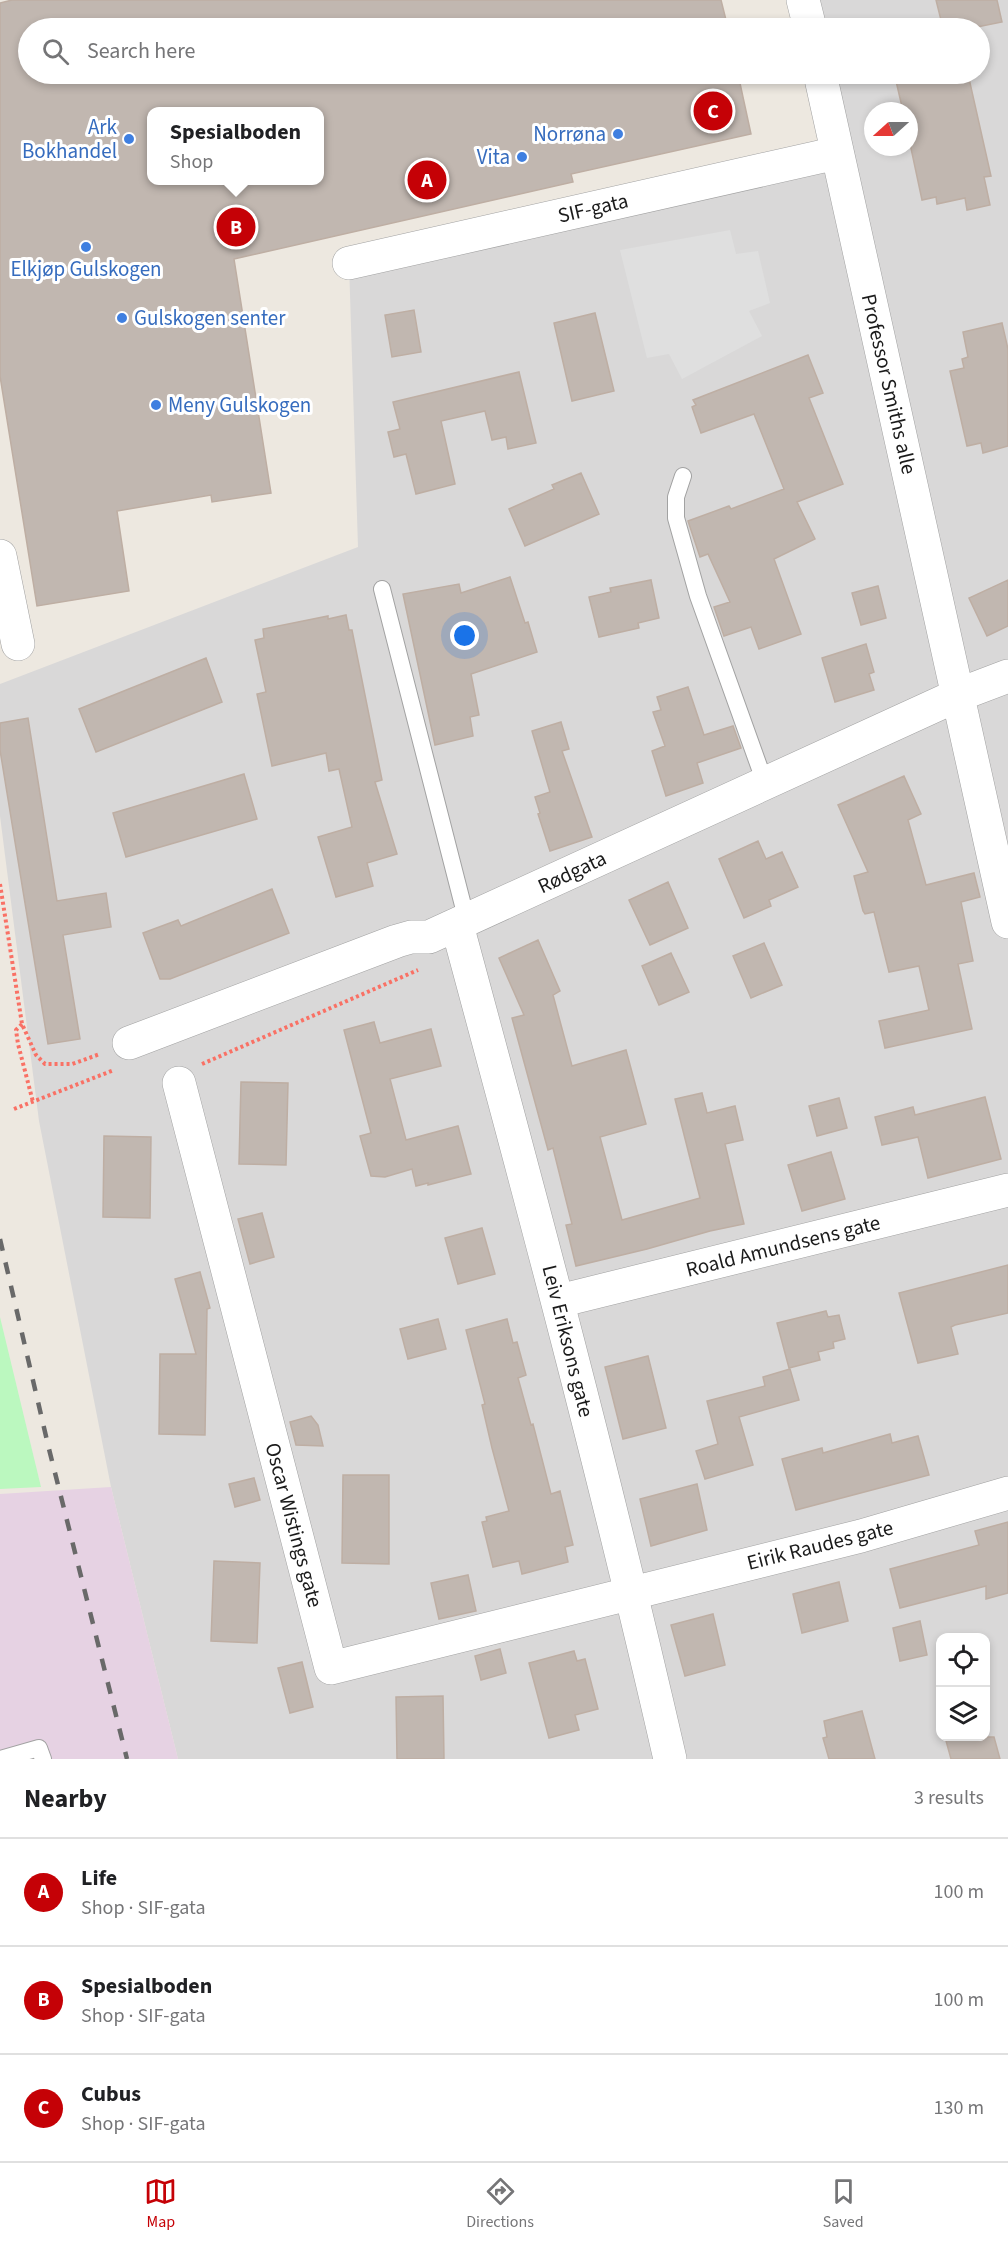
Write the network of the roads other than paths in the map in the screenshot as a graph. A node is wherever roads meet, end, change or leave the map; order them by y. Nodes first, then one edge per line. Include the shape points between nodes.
1 (803, 0) edge
2 (808, 18) edge
3 (822, 84) edge
4 (837, 153) junction
5 (349, 263) dead end
6 (683, 476) dead end
7 (0, 556) edge
8 (382, 589) dead end
9 (18, 645) dead end
10 (1008, 676) edge
11 (958, 695) junction
12 (765, 783) junction
13 (1008, 922) edge
14 (451, 928) junction
15 (129, 1043) road end
16 (179, 1083) road end
17 (1008, 1190) edge
18 (559, 1301) junction
19 (1008, 1493) edge
20 (632, 1592) junction
21 (0, 1759) edge
22 (43, 1759) edge
23 (670, 1759) edge

1 - 2 street
3 - 4 street, Professor Smiths alle
4 - 5 street, SIF-gata
4 - 11 street, Professor Smiths alle
6 - 12 lane via 676,497 676,518 698,596
7 - 9 street
8 - 14 lane
10 - 11 street, Rødgata
11 - 12 street, Rødgata
11 - 13 street, Professor Smiths alle
12 - 14 street, Rødgata
14 - 15 street, Rødgata via 398,941
14 - 18 street, Leiv Eriksons gate
16 - 20 street, Oscar Wistings gate via 331,1668
17 - 18 street, Roald Amundsens gate
18 - 20 street, Leiv Eriksons gate
19 - 20 street, Eirik Raudes gate via 861,1536
20 - 23 street, Leiv Eriksons gate
21 - 22 lane via 39,1748

